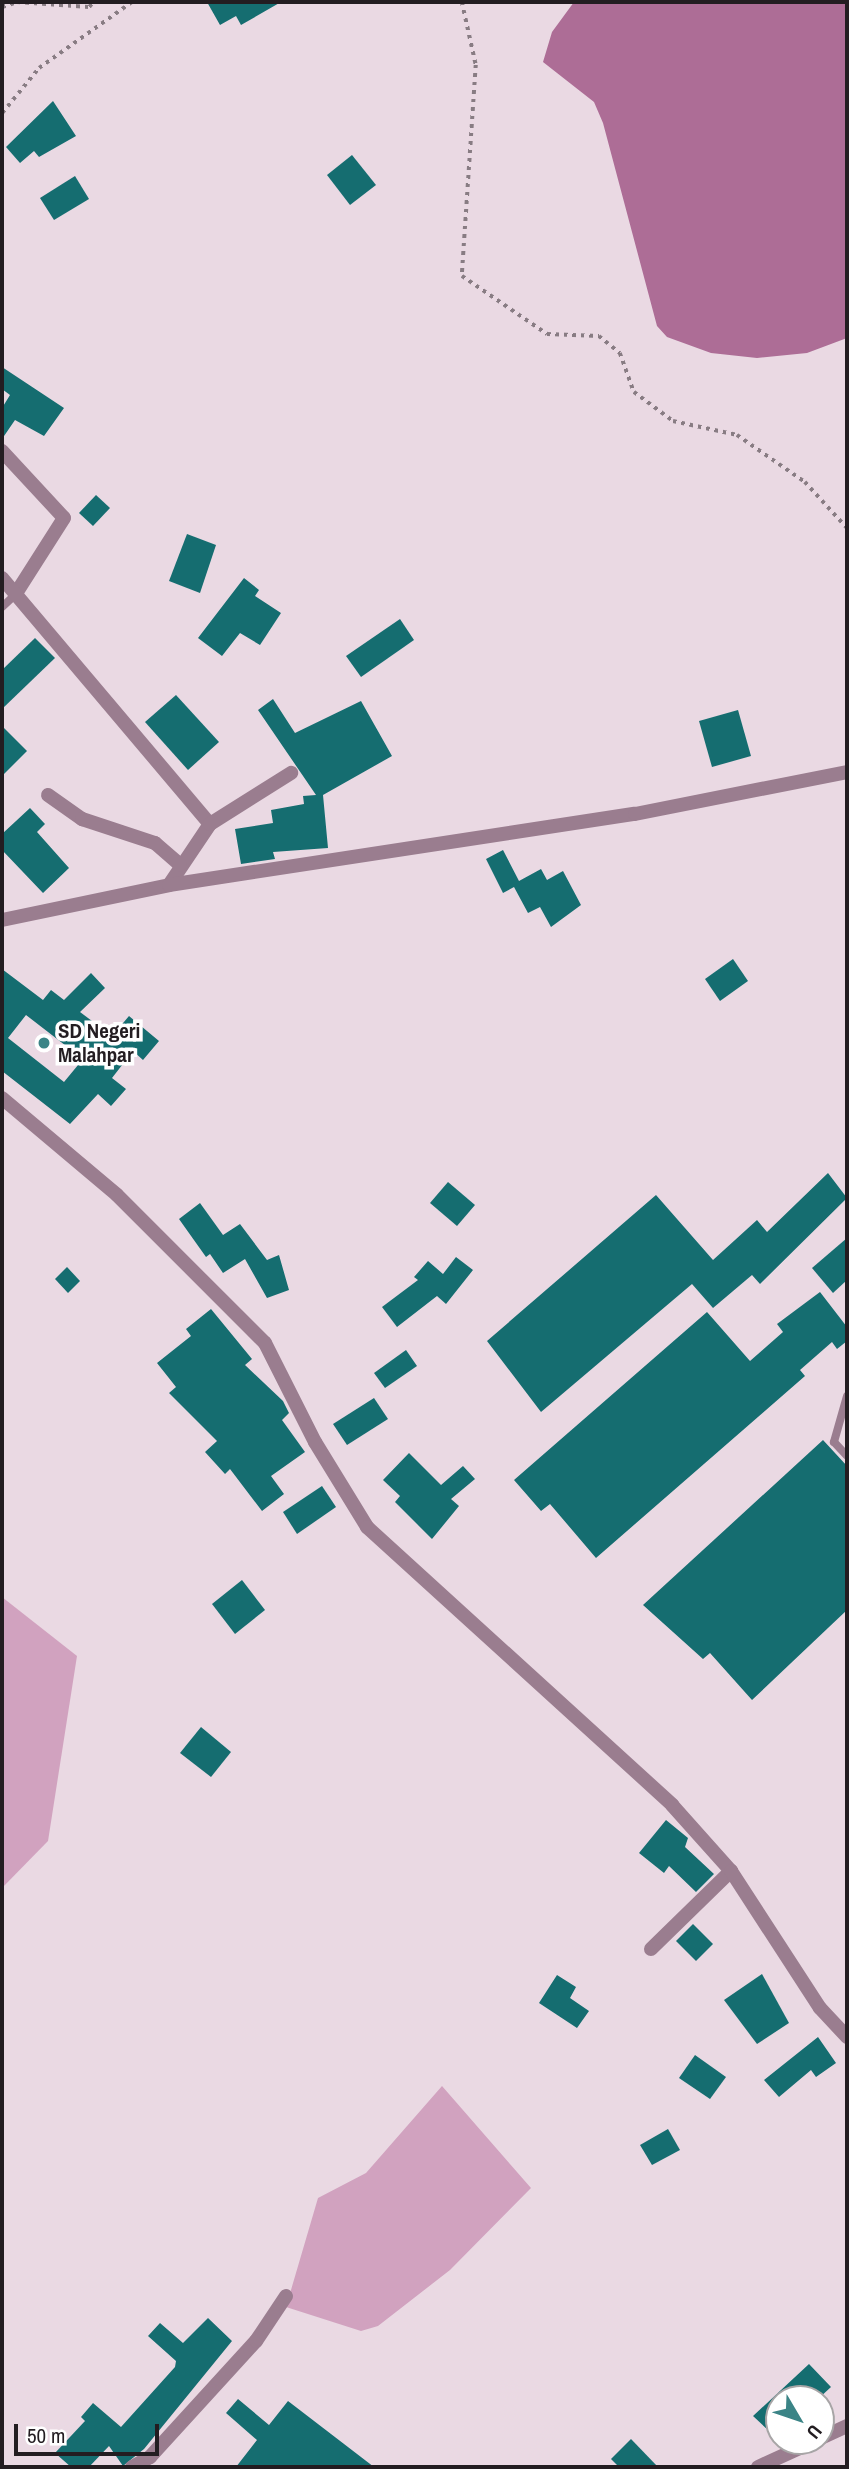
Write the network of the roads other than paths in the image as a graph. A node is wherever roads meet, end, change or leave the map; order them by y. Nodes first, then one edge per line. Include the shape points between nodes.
1 (2, 451) edge
2 (2, 578) edge
3 (15, 595) junction
4 (2, 607) edge
5 (847, 772) edge
6 (290, 773) dead end
7 (48, 794) dead end
8 (210, 824) junction
9 (180, 865) junction
10 (169, 885) junction
11 (2, 920) edge
12 (2, 1098) edge
13 (847, 1396) edge
14 (847, 1456) edge
15 (731, 1871) junction
16 (651, 1949) dead end
17 (847, 2037) edge
18 (286, 2296) dead end
19 (784, 2455) edge
20 (132, 2467) edge
21 (758, 2467) edge

1 - 3 street via 64,518
2 - 3 street
3 - 4 lane
3 - 8 street
5 - 10 street via 648,812
6 - 8 street
7 - 9 street via 82,819 155,843
8 - 9 street
9 - 10 street
10 - 11 street
12 - 15 street via 117,1195 265,1343 315,1442 367,1527 672,1805
13 - 14 lane via 834,1442
15 - 16 street
15 - 17 street via 820,2008
18 - 20 street via 247,2351 150,2457
19 - 21 street

